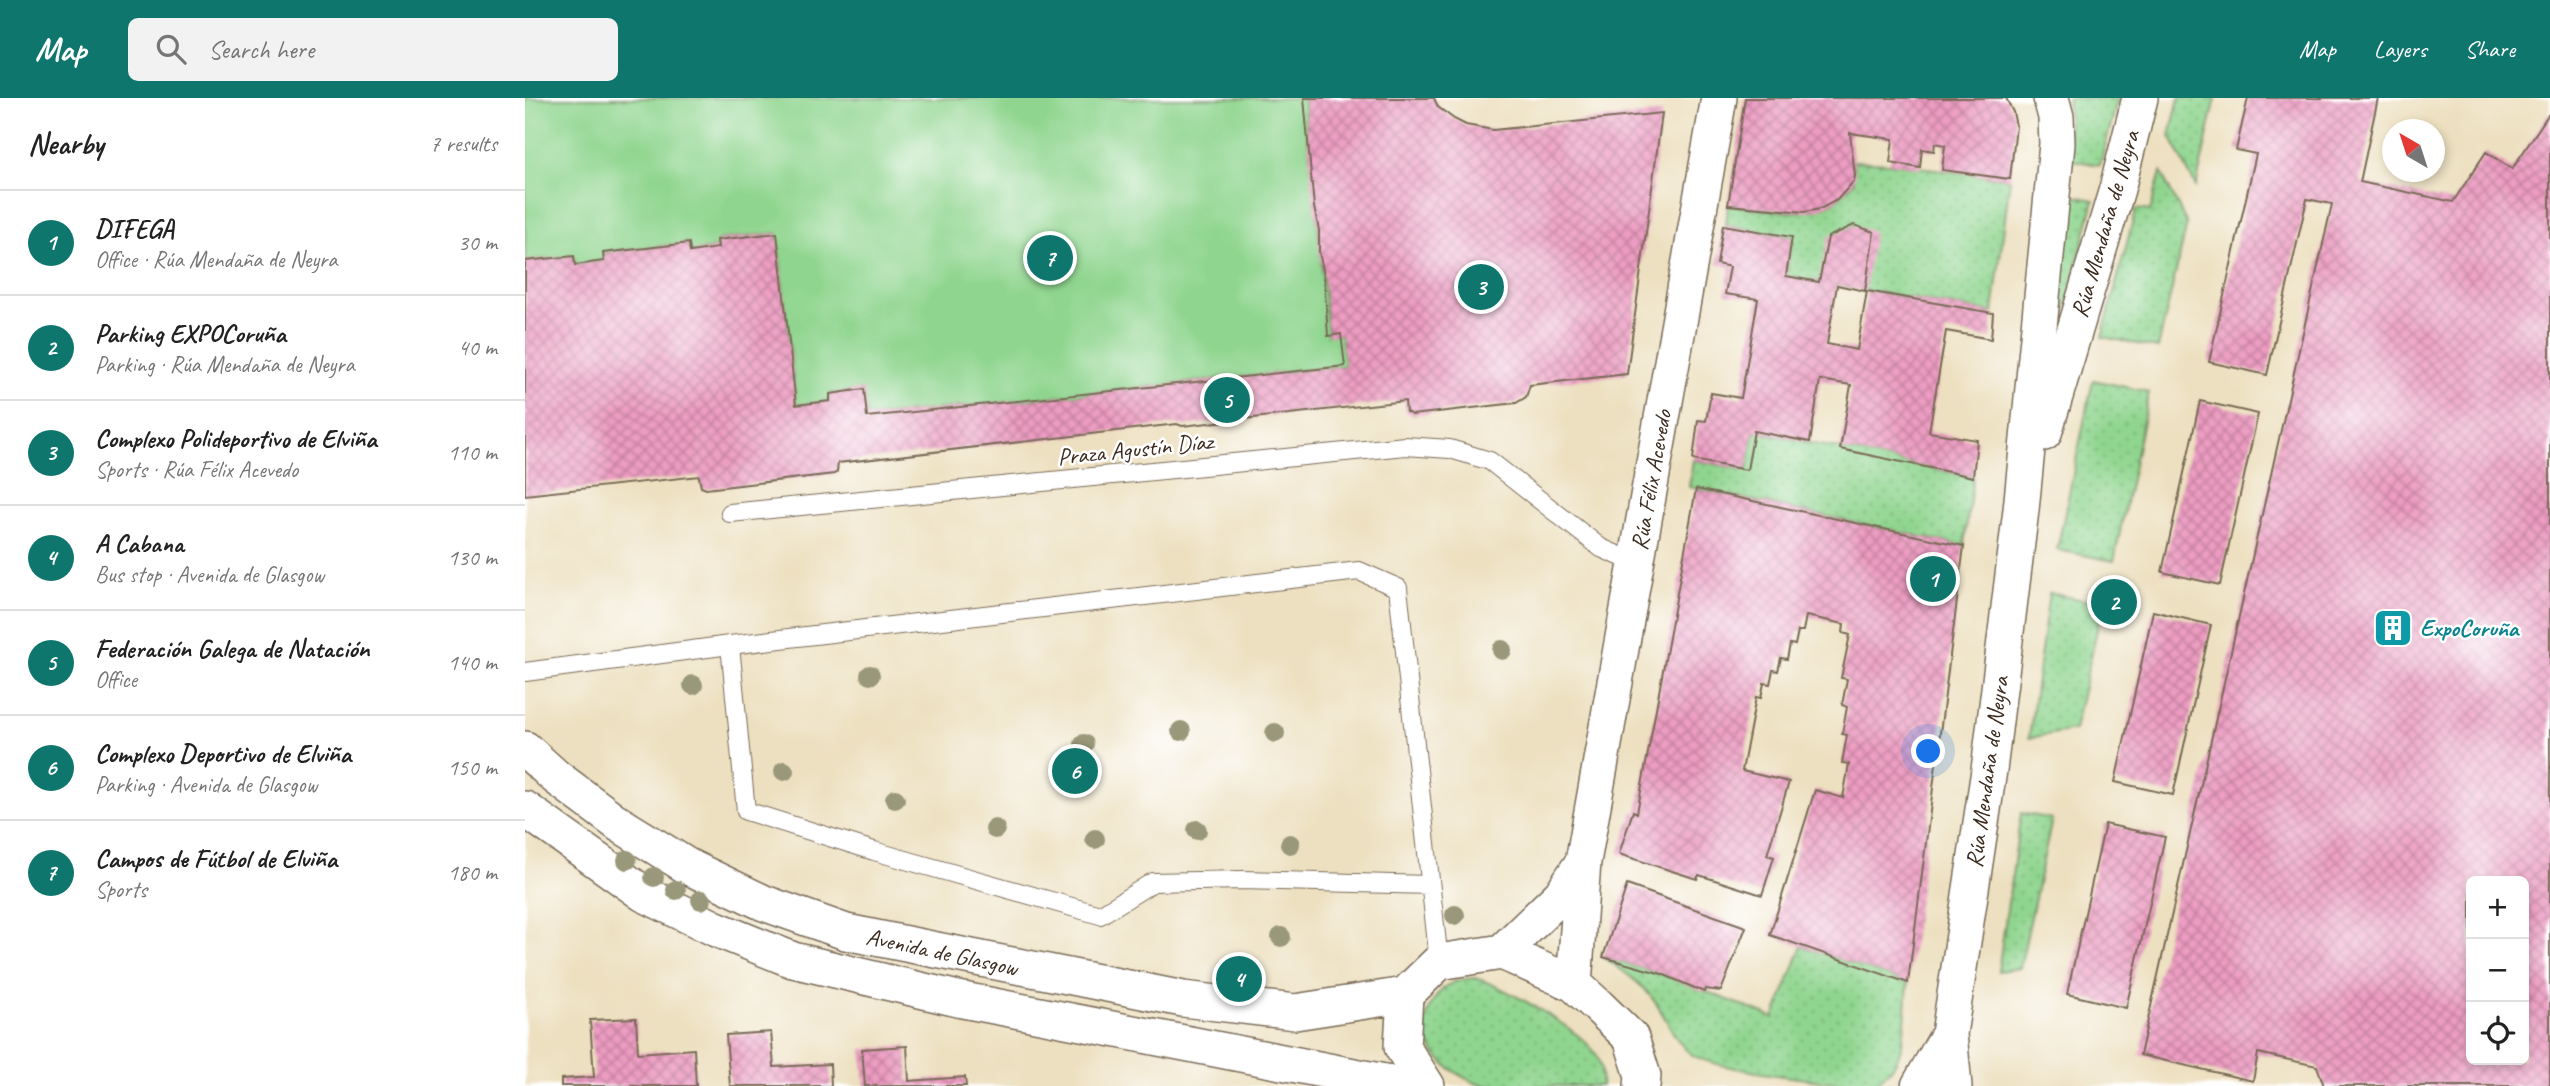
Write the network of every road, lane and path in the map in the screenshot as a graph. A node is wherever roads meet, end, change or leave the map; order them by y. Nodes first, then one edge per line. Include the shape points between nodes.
1 (1719, 98) edge
2 (2051, 98) edge
3 (2140, 98) edge
4 (2021, 510) junction
5 (730, 513) dead end
6 (1636, 563) junction
7 (730, 645) junction
8 (525, 672) edge
9 (525, 749) edge
10 (525, 809) edge
11 (1583, 862) junction
12 (1430, 885) junction
13 (1503, 952) junction
14 (1439, 962) junction
15 (1574, 984) junction
16 (1405, 995) junction
17 (1949, 1034) junction
18 (1649, 1083) edge
19 (1405, 1086) edge
20 (1427, 1086) edge
21 (1919, 1086) edge
22 (1954, 1086) edge

1 - 6 street, Rúa Félix Acevedo
2 - 4 street, Rúa Mendaña de Neyra via 2057,144
3 - 4 street, Rúa Mendaña de Neyra
4 - 17 street, Rúa Mendaña de Neyra via 1989,769
5 - 6 lane, Praza Agustín Díaz via 1405,446 1450,449 1490,461 1601,548
6 - 11 street, Rúa Félix Acevedo
7 - 8 lane
7 - 12 lane via 746,811 1100,915 1153,882
7 - 12 lane via 1359,571 1398,588
9 - 16 street, Avenida de Glasgow via 619,824 687,866 764,903 846,932 1183,999 1283,1011
10 - 19 street, Avenida de Glasgow via 644,894 793,960 958,999
11 - 13 street, Rúa Félix Acevedo via 1561,895
11 - 15 street, Rúa Félix Acevedo
12 - 14 lane
13 - 14 street
13 - 15 street
14 - 16 street
15 - 18 street via 1631,1038
16 - 20 street via 1402,1047
17 - 21 street, Rúa Mendaña de Neyra
17 - 22 street, Rúa Mendaña de Neyra

